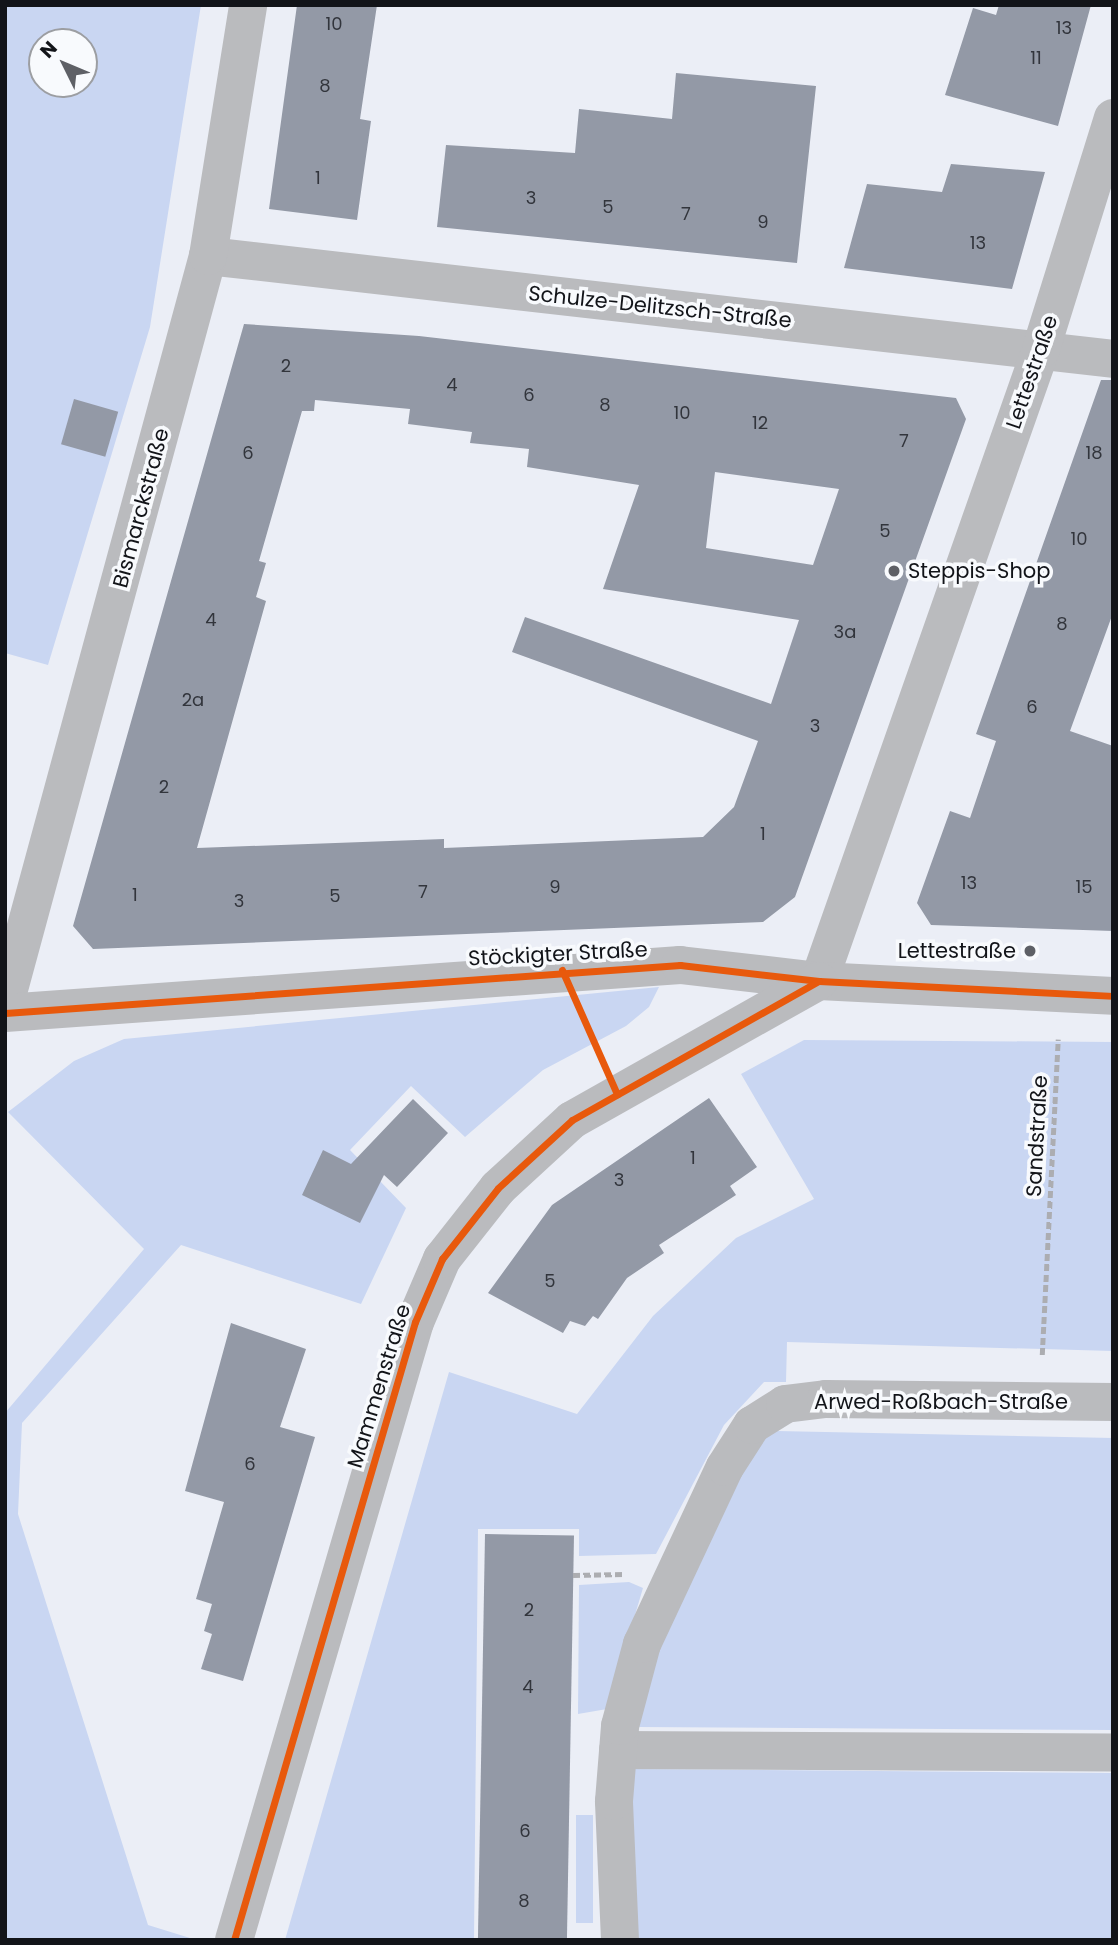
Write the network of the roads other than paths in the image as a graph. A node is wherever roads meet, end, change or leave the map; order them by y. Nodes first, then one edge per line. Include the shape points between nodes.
1 (248, 5) edge
2 (1113, 118) edge
3 (208, 256) junction
4 (1041, 349) junction
5 (1113, 359) edge
6 (819, 981) junction
7 (1113, 996) edge
8 (5, 1004) edge
9 (5, 1013) edge
10 (1113, 1402) edge
11 (618, 1750) junction
12 (1113, 1754) edge
13 (234, 1940) edge
14 (620, 1940) edge

1 - 3 street, Bismarckstraße
2 - 4 street, Lettestraße
3 - 4 street, Schulze-Delitzsch-Straße
3 - 8 street, Bismarckstraße
4 - 5 street, Schulze-Delitzsch-Straße
4 - 6 street, Lettestraße
6 - 7 street, Stöckigter Straße
6 - 9 street, Stöckigter Straße via 680,965
6 - 13 street, Mammenstraße via 572,1120 498,1188 442,1259 415,1322
10 - 11 street, Arwed-Roßbach-Straße via 827,1399 770,1412 752,1425 724,1467 642,1643
11 - 12 street
11 - 14 street, Arwed-Roßbach-Straße via 614,1801

